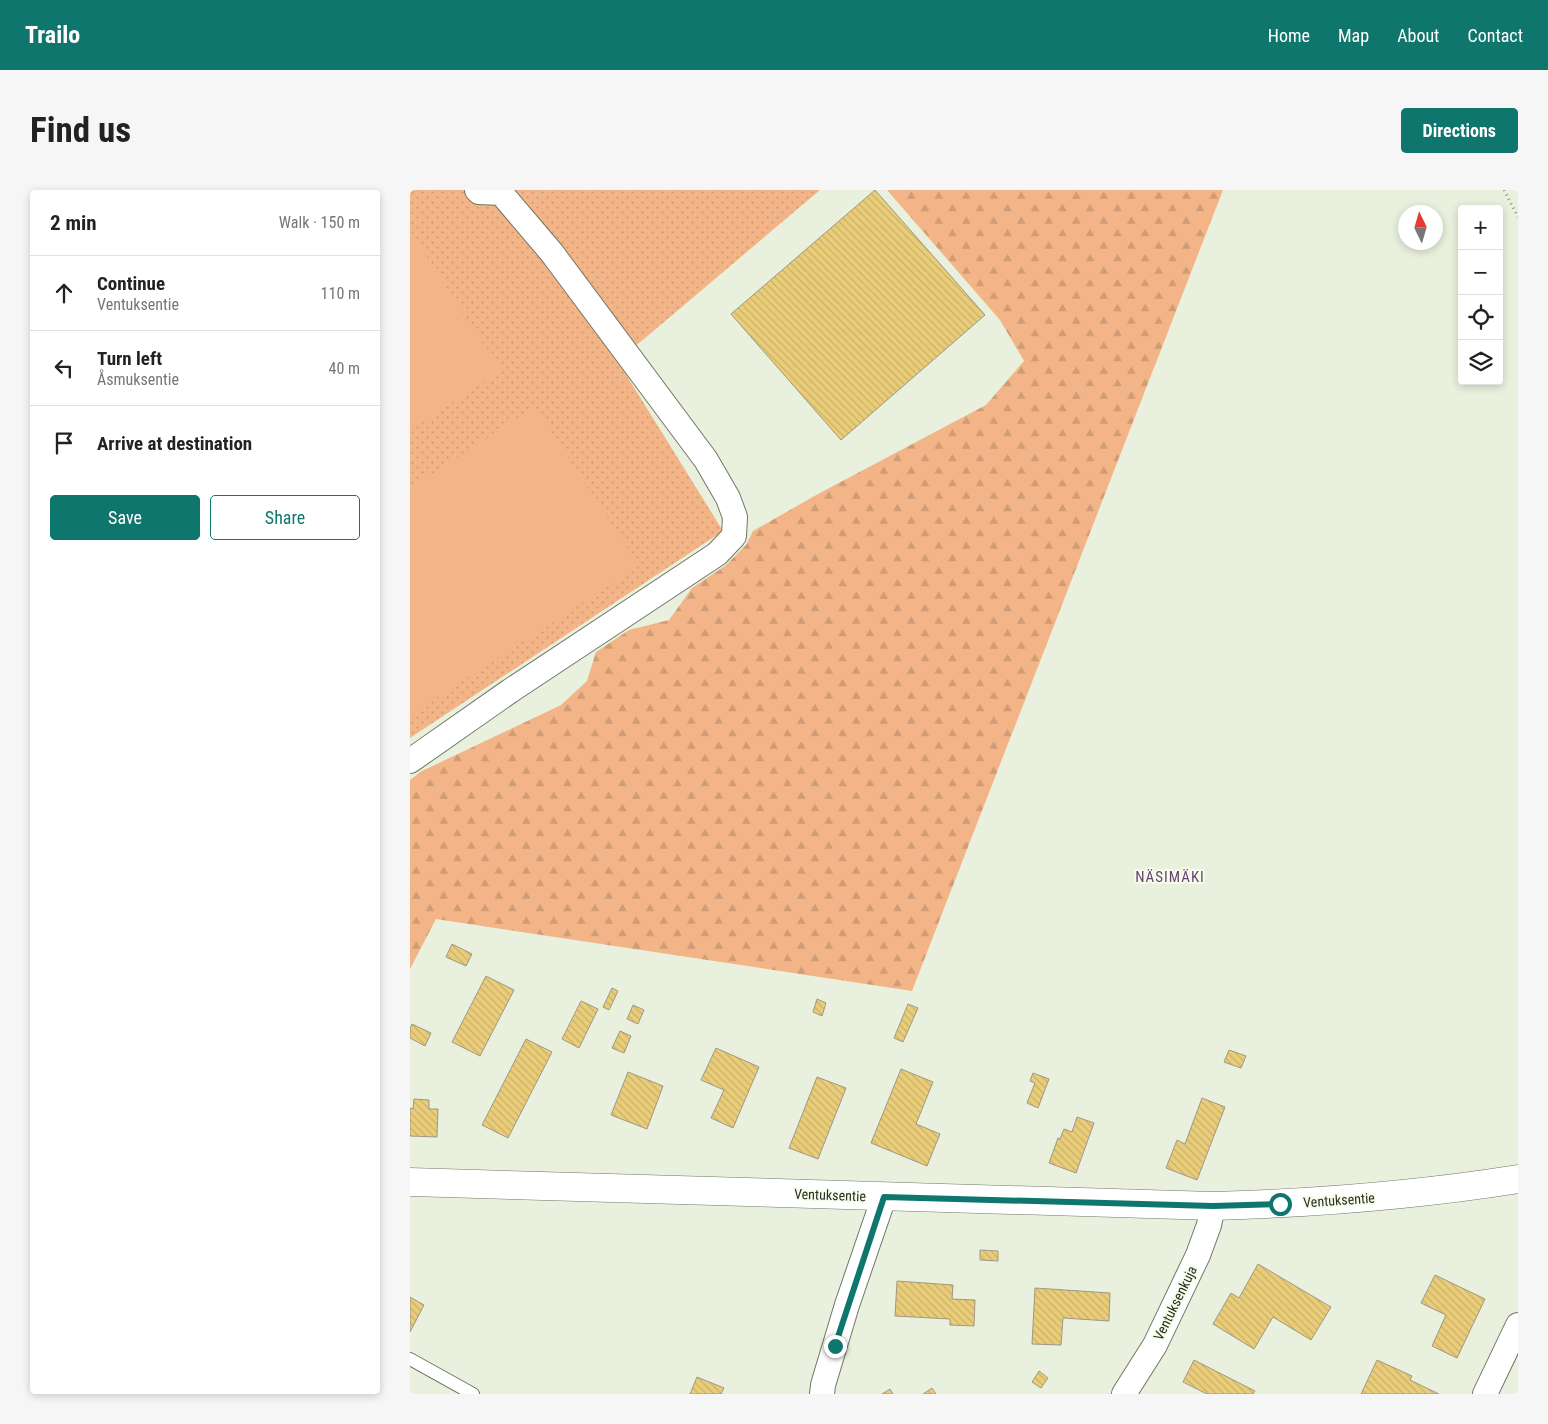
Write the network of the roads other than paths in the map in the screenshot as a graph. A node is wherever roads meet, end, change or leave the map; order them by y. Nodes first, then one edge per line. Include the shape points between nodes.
1 (477, 190) edge
2 (410, 761) edge
3 (1518, 1179) edge
4 (410, 1182) edge
5 (884, 1197) junction
6 (1213, 1206) junction
7 (1518, 1325) edge
8 (410, 1359) edge
9 (473, 1394) edge
10 (822, 1394) edge
11 (1124, 1394) edge
12 (1486, 1394) edge

1 - 2 street via 501,193 558,261 706,460 735,517 734,536 717,554
3 - 6 main road, Ventuksentie via 1382,1197
4 - 5 main road, Ventuksentie
5 - 6 main road, Ventuksentie
5 - 10 street via 822,1385
6 - 11 street, Ventuksenkuja via 1194,1264 1155,1345
7 - 12 street
8 - 9 lane

